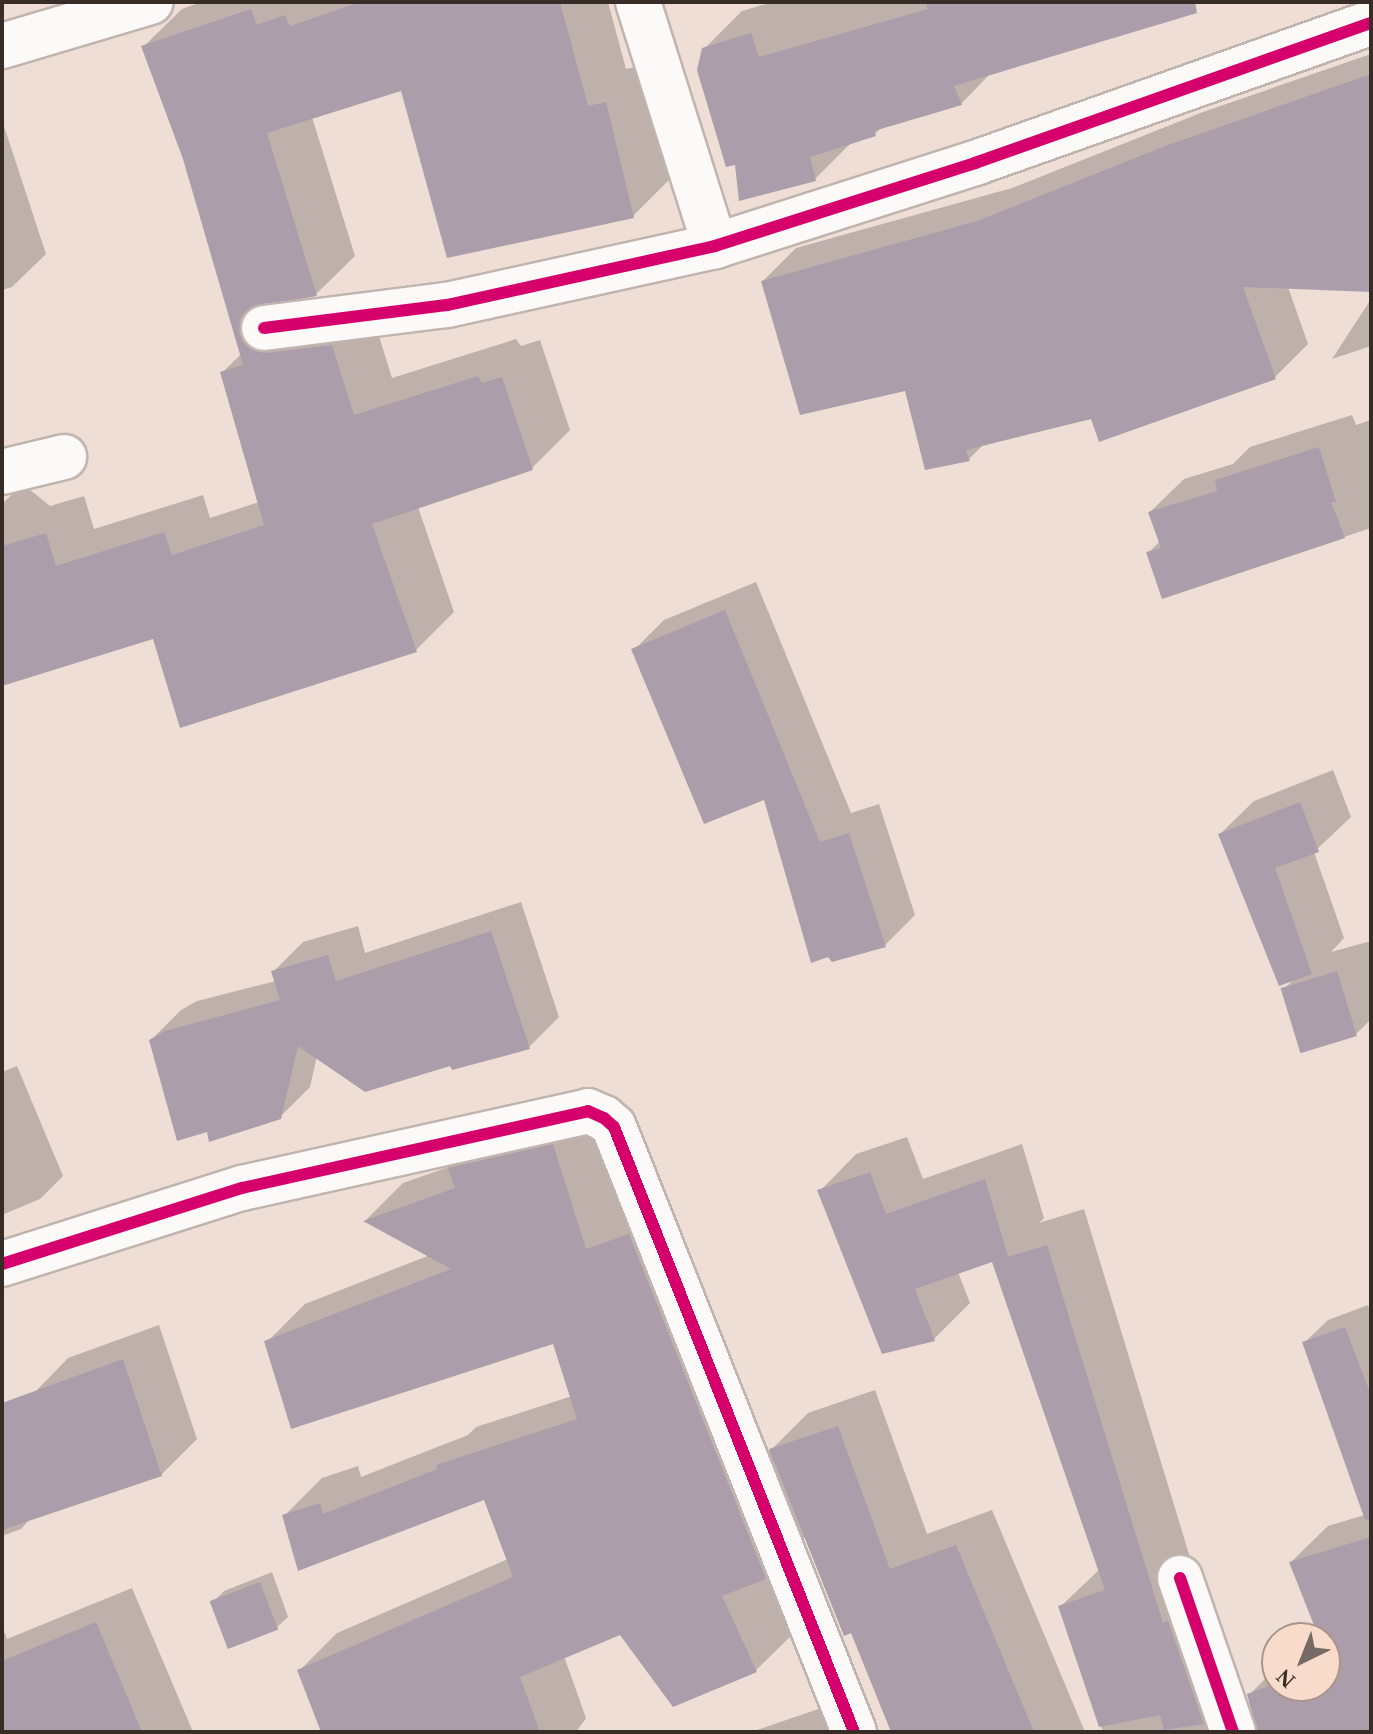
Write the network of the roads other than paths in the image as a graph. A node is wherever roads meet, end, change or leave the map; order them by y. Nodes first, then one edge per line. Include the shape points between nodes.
1 (151, 2) edge
2 (638, 2) edge
3 (1371, 23) edge
4 (2, 46) edge
5 (715, 246) junction
6 (264, 328) dead end
7 (64, 457) dead end
8 (2, 472) edge
9 (2, 1264) edge
10 (1180, 1578) dead end
11 (854, 1732) edge
12 (1233, 1732) edge

1 - 4 street
2 - 5 street
3 - 5 street via 975,163
5 - 6 street via 447,305
7 - 8 street
9 - 11 street via 242,1188 588,1111 604,1118 614,1127
10 - 12 street

